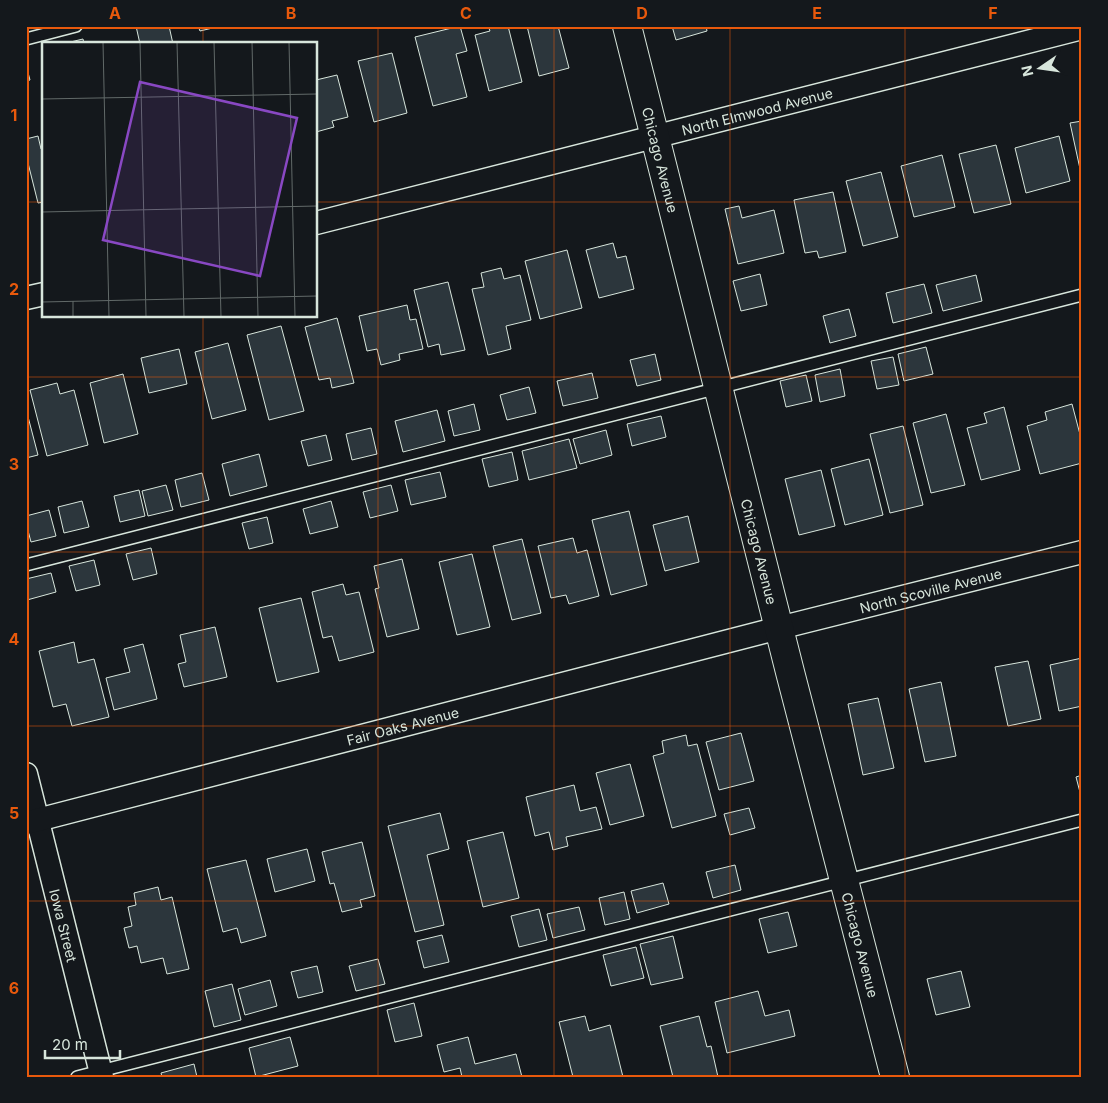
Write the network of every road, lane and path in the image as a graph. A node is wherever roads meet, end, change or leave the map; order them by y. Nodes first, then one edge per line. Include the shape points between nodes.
1 (76, 26) edge
2 (627, 26) edge
3 (1082, 28) edge
4 (26, 39) edge
5 (655, 136) junction
6 (318, 223) edge
7 (42, 294) edge
8 (1082, 295) edge
9 (26, 298) edge
10 (719, 388) junction
11 (1082, 552) edge
12 (26, 565) edge
13 (779, 628) junction
14 (26, 774) edge
15 (1082, 820) edge
16 (32, 822) edge
17 (844, 881) junction
18 (101, 1074) edge
19 (77, 1077) edge
20 (894, 1077) edge

1 - 4 lane
2 - 5 main road, Chicago Avenue
3 - 5 street, North Elmwood Avenue
5 - 6 street, North Elmwood Avenue
5 - 10 main road, Chicago Avenue
7 - 9 street
8 - 10 lane
10 - 12 lane
10 - 13 main road, Chicago Avenue
11 - 13 street, North Scoville Avenue
13 - 16 street, Fair Oaks Avenue
13 - 17 main road, Chicago Avenue
14 - 16 street, Iowa Street
15 - 17 lane
16 - 18 street, Iowa Street
17 - 18 lane
17 - 20 main road, Chicago Avenue
18 - 19 lane

